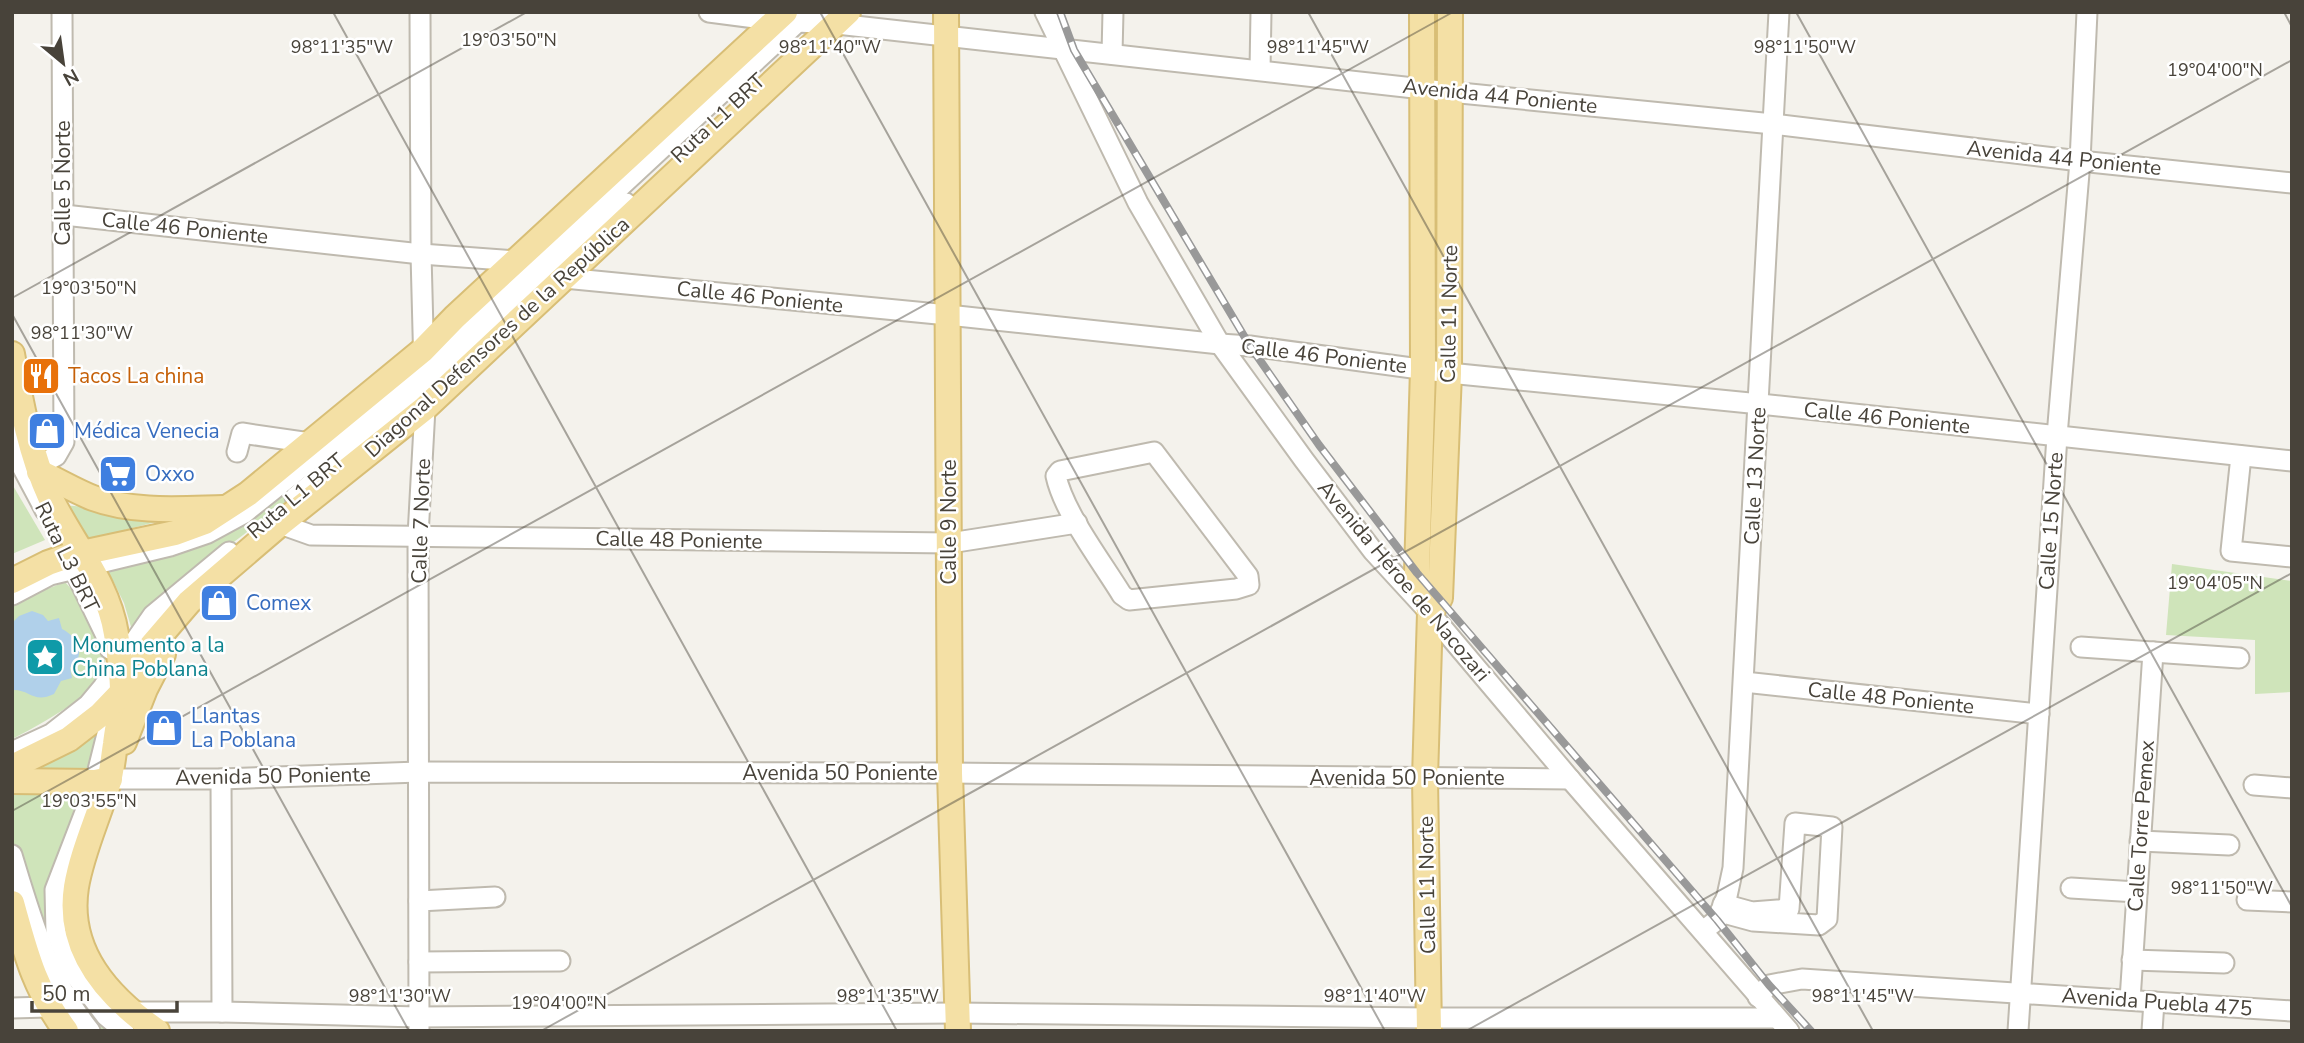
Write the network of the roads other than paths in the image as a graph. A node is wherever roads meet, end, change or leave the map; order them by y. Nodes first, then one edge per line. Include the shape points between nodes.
1 (62, 12) edge
2 (420, 12) edge
3 (709, 12) edge
4 (1045, 12) edge
5 (1113, 12) edge
6 (1261, 12) edge
7 (1422, 12) edge
8 (1450, 12) edge
9 (1779, 12) edge
10 (2087, 12) edge
11 (813, 17) edge
12 (946, 24) edge
13 (1061, 48) junction
14 (1112, 54) junction
15 (1260, 70) junction
16 (1422, 88) junction
17 (1450, 92) junction
18 (1773, 124) junction
19 (2080, 161) junction
20 (2292, 183) edge
21 (64, 215) junction
22 (421, 254) junction
23 (516, 261) junction
24 (564, 278) junction
25 (948, 315) junction
26 (1220, 344) junction
27 (12, 354) edge
28 (1423, 369) junction
29 (1449, 373) junction
30 (424, 379) junction
31 (1760, 404) junction
32 (12, 431) edge
33 (2057, 436) junction
34 (310, 443) junction
35 (237, 452) dead end
36 (2241, 456) junction
37 (2292, 461) edge
38 (38, 469) junction
39 (227, 508) junction
40 (1077, 523) junction
41 (280, 524) junction
42 (418, 536) junction
43 (950, 543) junction
44 (2292, 557) edge
45 (78, 561) junction
46 (12, 581) edge
47 (12, 595) edge
48 (189, 602) junction
49 (1430, 613) junction
50 (2081, 647) dead end
51 (2153, 652) junction
52 (2239, 658) dead end
53 (1744, 681) junction
54 (116, 684) junction
55 (2039, 714) junction
56 (12, 752) edge
57 (12, 767) edge
58 (419, 772) junction
59 (950, 773) junction
60 (1425, 778) junction
61 (221, 779) junction
62 (1570, 779) junction
63 (102, 780) junction
64 (12, 781) edge
65 (2254, 785) dead end
66 (2292, 788) edge
67 (2140, 841) junction
68 (2229, 845) dead end
69 (12, 855) edge
70 (2071, 888) dead end
71 (2137, 892) junction
72 (495, 897) dead end
73 (2247, 900) dead end
74 (419, 901) junction
75 (2292, 902) edge
76 (12, 903) edge
77 (1722, 908) junction
78 (1703, 931) junction
79 (2132, 960) junction
80 (559, 961) dead end
81 (419, 962) junction
82 (2224, 963) dead end
83 (2022, 993) junction
84 (1758, 997) junction
85 (2130, 1000) junction
86 (2154, 1002) junction
87 (48, 1007) junction
88 (12, 1008) edge
89 (2292, 1011) edge
90 (222, 1012) junction
91 (127, 1022) edge
92 (957, 1022) edge
93 (418, 1024) edge
94 (1429, 1024) edge
95 (1783, 1024) edge
96 (66, 1031) edge
97 (90, 1031) edge
98 (157, 1031) edge
99 (2018, 1031) edge
100 (2152, 1031) edge

1 - 21 street, Calle 5 Norte
2 - 22 street, Calle 7 Norte
3 - 11 street, Avenida 44 Poniente
4 - 13 street, Avenida Héroe de Nacozari
5 - 14 street
6 - 15 street
7 - 16 main road, Calle 11 Norte
8 - 17 main road, Calle 11 Norte
9 - 18 street, Calle 13 Norte
10 - 19 street, Calle 15 Norte
11 - 12 street, Avenida 44 Poniente
11 - 23 main road, Diagonal Defensores de la República
11 - 24 main road, Diagonal Defensores de la República
11 - 30 street, Ruta L1 BRT
12 - 13 street, Avenida 44 Poniente
12 - 25 main road, Calle 9 Norte
13 - 14 street, Avenida 44 Poniente
13 - 26 street, Avenida Héroe de Nacozari via 1138,203
14 - 15 street, Avenida 44 Poniente
15 - 16 street, Avenida 44 Poniente
16 - 17 street, Avenida 44 Poniente
16 - 28 main road, Calle 11 Norte
17 - 18 street, Avenida 44 Poniente
17 - 29 main road, Calle 11 Norte
18 - 19 street, Avenida 44 Poniente
18 - 31 street, Calle 13 Norte
19 - 20 street, Avenida 44 Poniente
19 - 33 street, Calle 15 Norte
21 - 22 street, Calle 46 Poniente
21 - 38 street, Calle 5 Norte via 64,442 56,456
22 - 23 street, Calle 46 Poniente
22 - 30 street, Calle 7 Norte
23 - 30 main road, Diagonal Defensores de la República
24 - 25 street, Calle 46 Poniente
24 - 30 main road, Diagonal Defensores de la República
25 - 26 street, Calle 46 Poniente
25 - 43 main road, Calle 9 Norte
26 - 28 street, Calle 46 Poniente
26 - 49 street, Avenida Héroe de Nacozari via 1373,551
27 - 38 main road
28 - 29 street, Calle 46 Poniente
28 - 49 main road, Calle 11 Norte via 1418,573
29 - 31 street, Calle 46 Poniente
29 - 49 main road, Calle 11 Norte via 1440,598
30 - 34 main road, Diagonal Defensores de la República
30 - 41 main road, Diagonal Defensores de la República
30 - 42 street, Calle 7 Norte
30 - 45 street, Ruta L1 BRT via 243,514 208,533 140,554
30 - 54 street, Ruta L1 BRT via 153,615
31 - 33 street, Calle 46 Poniente
31 - 53 street, Calle 13 Norte
32 - 45 street, Ruta L3 BRT via 20,463
33 - 36 street, Calle 46 Poniente
33 - 55 street, Calle 15 Norte
34 - 35 street via 242,433
34 - 39 main road, Diagonal Defensores de la República
36 - 37 street, Calle 46 Poniente
36 - 44 street via 2231,551
38 - 39 main road via 92,498 120,506
38 - 45 main road
39 - 45 main road, Diagonal Defensores de la República via 175,533
40 - 40 street via 1059,486 1056,476 1060,471 1154,452 1248,576 1249,585 1129,600
40 - 43 street, Calle 48 Poniente
41 - 42 street, Calle 48 Poniente via 311,535
41 - 48 main road, Diagonal Defensores de la República
42 - 43 street, Calle 48 Poniente
42 - 58 street, Calle 7 Norte
43 - 59 main road, Calle 9 Norte
45 - 46 main road, Diagonal Defensores de la República via 48,563
45 - 47 street, Ruta L1 BRT
45 - 54 main road via 111,606
48 - 54 main road, Diagonal Defensores de la República
48 - 63 main road
49 - 60 main road, Calle 11 Norte
49 - 62 street, Avenida Héroe de Nacozari
50 - 51 street
51 - 52 street
51 - 67 street, Calle Torre Pemex
53 - 55 street, Calle 48 Poniente
53 - 77 street, Calle 13 Norte via 1733,868
54 - 56 street, Ruta L1 BRT via 51,734
54 - 57 main road via 69,739
54 - 63 main road
55 - 83 street, Calle 15 Norte
58 - 59 street, Avenida 50 Poniente
58 - 61 street, Avenida 50 Poniente
58 - 74 street, Calle 7 Norte
59 - 60 street, Avenida 50 Poniente
59 - 92 main road, Calle 9 Norte
60 - 62 street, Avenida 50 Poniente
60 - 94 main road, Calle 11 Norte
61 - 63 street, Avenida 50 Poniente
61 - 90 street
62 - 78 street, Avenida Héroe de Nacozari
63 - 64 main road
63 - 91 main road via 76,888 76,921 94,971
65 - 66 street
67 - 68 street
67 - 71 street, Calle Torre Pemex
69 - 97 street via 45,957 62,992
70 - 71 street
71 - 79 street, Calle Torre Pemex
72 - 74 street
73 - 75 street
74 - 81 street, Calle 7 Norte
76 - 87 main road via 32,973
77 - 77 street via 1753,921 1819,925 1827,919 1832,827 1795,823 1789,909 1752,912
77 - 78 street, Calle 13 Norte via 1717,920
78 - 84 street, Avenida Héroe de Nacozari
79 - 82 street
79 - 85 street, Calle Torre Pemex
80 - 81 street
81 - 93 street, Calle 7 Norte
83 - 84 street via 1802,979 1769,985
83 - 85 street, Avenida Puebla 475
83 - 99 street, Calle 15 Norte
84 - 95 street, Avenida Héroe de Nacozari
85 - 86 street, Avenida Puebla 475
86 - 89 street, Avenida Puebla 475
86 - 100 street
87 - 88 street
87 - 96 main road
90 - 91 street
90 - 93 street
91 - 98 main road
92 - 93 street
92 - 94 street
94 - 95 street

